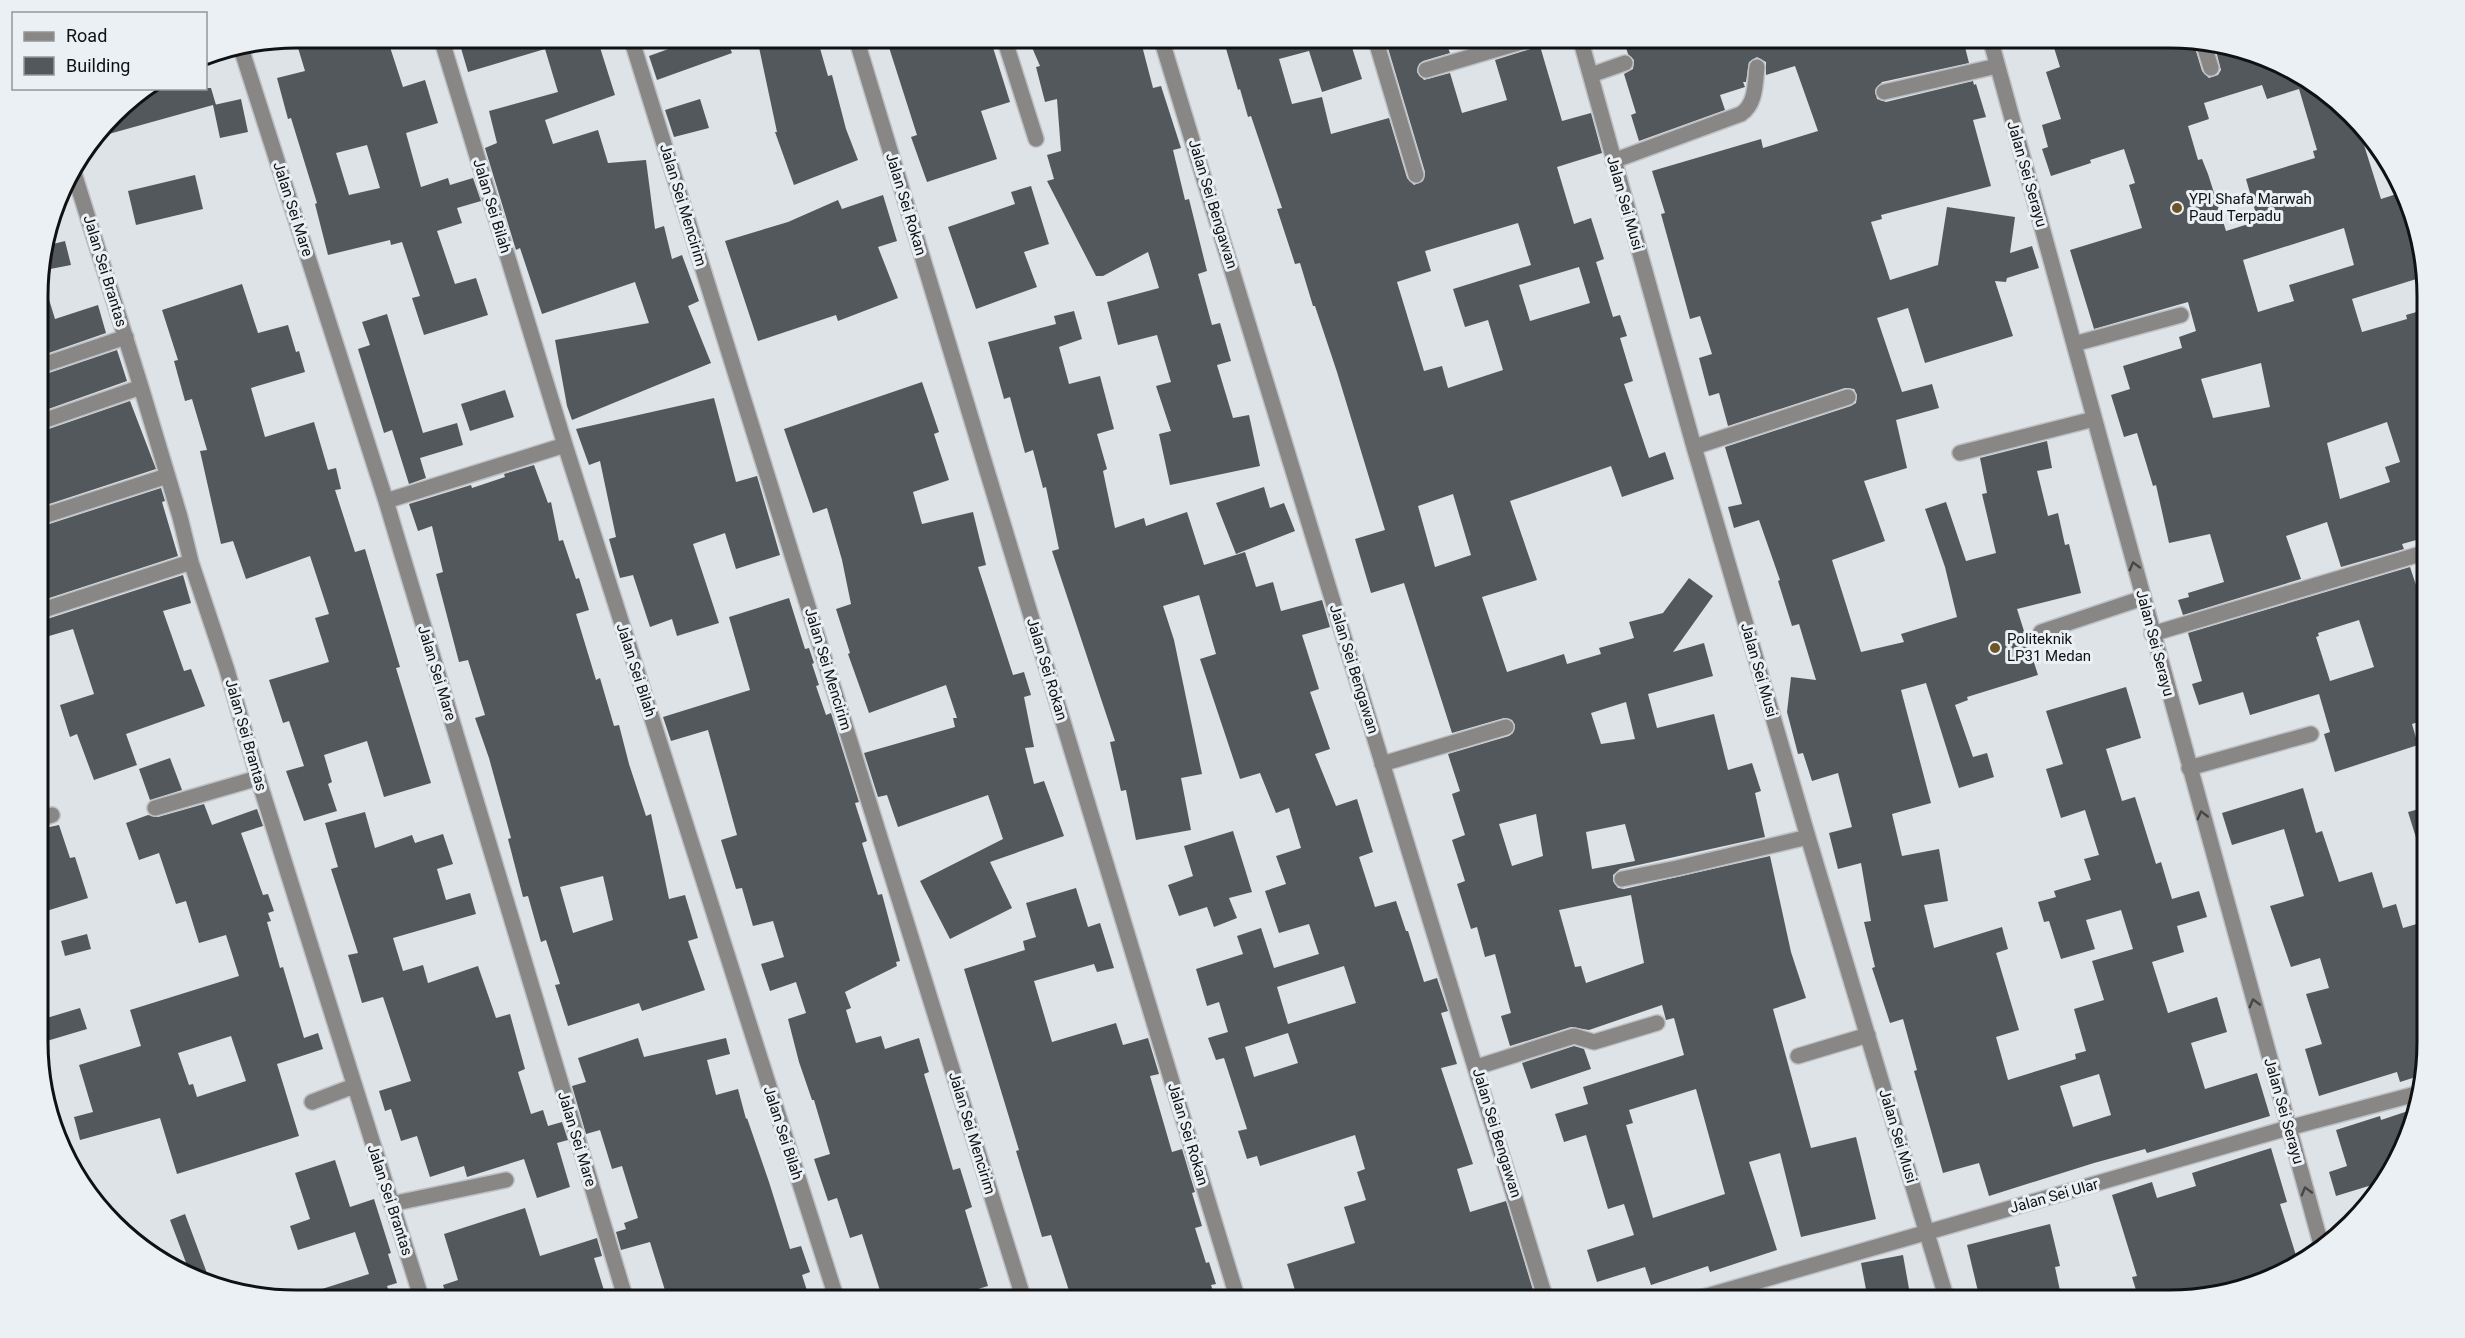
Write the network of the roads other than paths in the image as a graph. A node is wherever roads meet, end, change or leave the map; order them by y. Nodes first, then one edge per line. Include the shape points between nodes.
1 (444, 48) edge
2 (634, 48) edge
3 (859, 48) edge
4 (1007, 48) edge
5 (1164, 48) edge
6 (1378, 48) edge
7 (1500, 48) edge
8 (1583, 48) edge
9 (1992, 48) edge
10 (2206, 51) edge
11 (243, 54) edge
12 (1625, 63) dead end
13 (1997, 66) junction
14 (1757, 67) dead end
15 (2211, 68) dead end
16 (1426, 70) dead end
17 (1591, 75) junction
18 (1884, 92) dead end
19 (1036, 139) dead end
20 (1613, 161) junction
21 (1416, 175) dead end
22 (77, 181) edge
23 (2181, 315) dead end
24 (126, 337) junction
25 (2074, 344) junction
26 (48, 363) edge
27 (141, 387) junction
28 (1848, 397) dead end
29 (48, 419) edge
30 (2094, 419) junction
31 (565, 445) junction
32 (1694, 447) junction
33 (1960, 453) dead end
34 (167, 476) junction
35 (386, 501) junction
36 (48, 514) edge
37 (2417, 555) edge
38 (191, 562) junction
39 (2143, 598) junction
40 (48, 608) edge
41 (2041, 632) dead end
42 (2152, 634) junction
43 (1506, 727) dead end
44 (2311, 734) dead end
45 (1383, 764) junction
46 (2189, 768) junction
47 (258, 778) junction
48 (155, 808) dead end
49 (1808, 837) junction
50 (1622, 879) dead end
51 (1657, 1023) dead end
52 (1868, 1035) junction
53 (1798, 1056) dead end
54 (1477, 1067) junction
55 (354, 1086) junction
56 (2411, 1095) edge
57 (312, 1102) dead end
58 (2288, 1128) junction
59 (506, 1180) dead end
60 (391, 1204) junction
61 (1928, 1233) junction
62 (2320, 1239) edge
63 (419, 1290) edge
64 (623, 1290) edge
65 (834, 1290) edge
66 (1021, 1290) edge
67 (1235, 1290) edge
68 (1543, 1290) edge
69 (1728, 1290) edge
70 (1944, 1290) edge

1 - 31 street, Jalan Sei Bilah
2 - 66 street, Jalan Sei Mencirim
3 - 67 street, Jalan Sei Rokan
4 - 19 street
5 - 45 street, Jalan Sei Bengawan
6 - 21 street
7 - 16 street
8 - 17 street, Jalan Sei Musi
9 - 13 street, Jalan Sei Serayu
10 - 15 street
11 - 35 street, Jalan Sei Mare
12 - 17 street
13 - 18 street
13 - 25 street, Jalan Sei Serayu
14 - 20 street via 1753,101 1741,114
17 - 20 street, Jalan Sei Musi
20 - 32 street, Jalan Sei Musi
22 - 24 street, Jalan Sei Brantas
23 - 25 street
24 - 26 street
24 - 27 street, Jalan Sei Brantas
25 - 30 street, Jalan Sei Serayu
27 - 29 street
27 - 34 street, Jalan Sei Brantas
28 - 32 street
30 - 33 street
39 -> 30 street, Jalan Sei Serayu
31 - 35 street
31 - 65 street, Jalan Sei Bilah
32 - 49 street, Jalan Sei Musi
34 - 36 street
34 - 38 street, Jalan Sei Brantas
35 - 64 street, Jalan Sei Mare
37 - 42 street
38 - 40 street
38 - 47 street, Jalan Sei Brantas
39 - 41 street
39 - 42 street, Jalan Sei Serayu
42 - 46 street, Jalan Sei Serayu
43 - 45 street
44 - 46 street
45 - 54 street, Jalan Sei Bengawan
58 -> 46 street, Jalan Sei Serayu
47 - 48 street
47 - 55 street, Jalan Sei Brantas
49 - 50 street
49 - 52 street, Jalan Sei Musi
51 - 54 street via 1594,1042 1574,1036
52 - 53 street
52 - 61 street, Jalan Sei Musi
54 - 68 street, Jalan Sei Bengawan
55 - 57 street
55 - 60 street, Jalan Sei Brantas
56 - 58 street, Jalan Sei Ular
58 - 61 street, Jalan Sei Ular
62 -> 58 street, Jalan Sei Serayu
59 - 60 street
60 - 63 street, Jalan Sei Brantas
61 - 69 street, Jalan Sei Ular
61 - 70 street, Jalan Sei Musi

